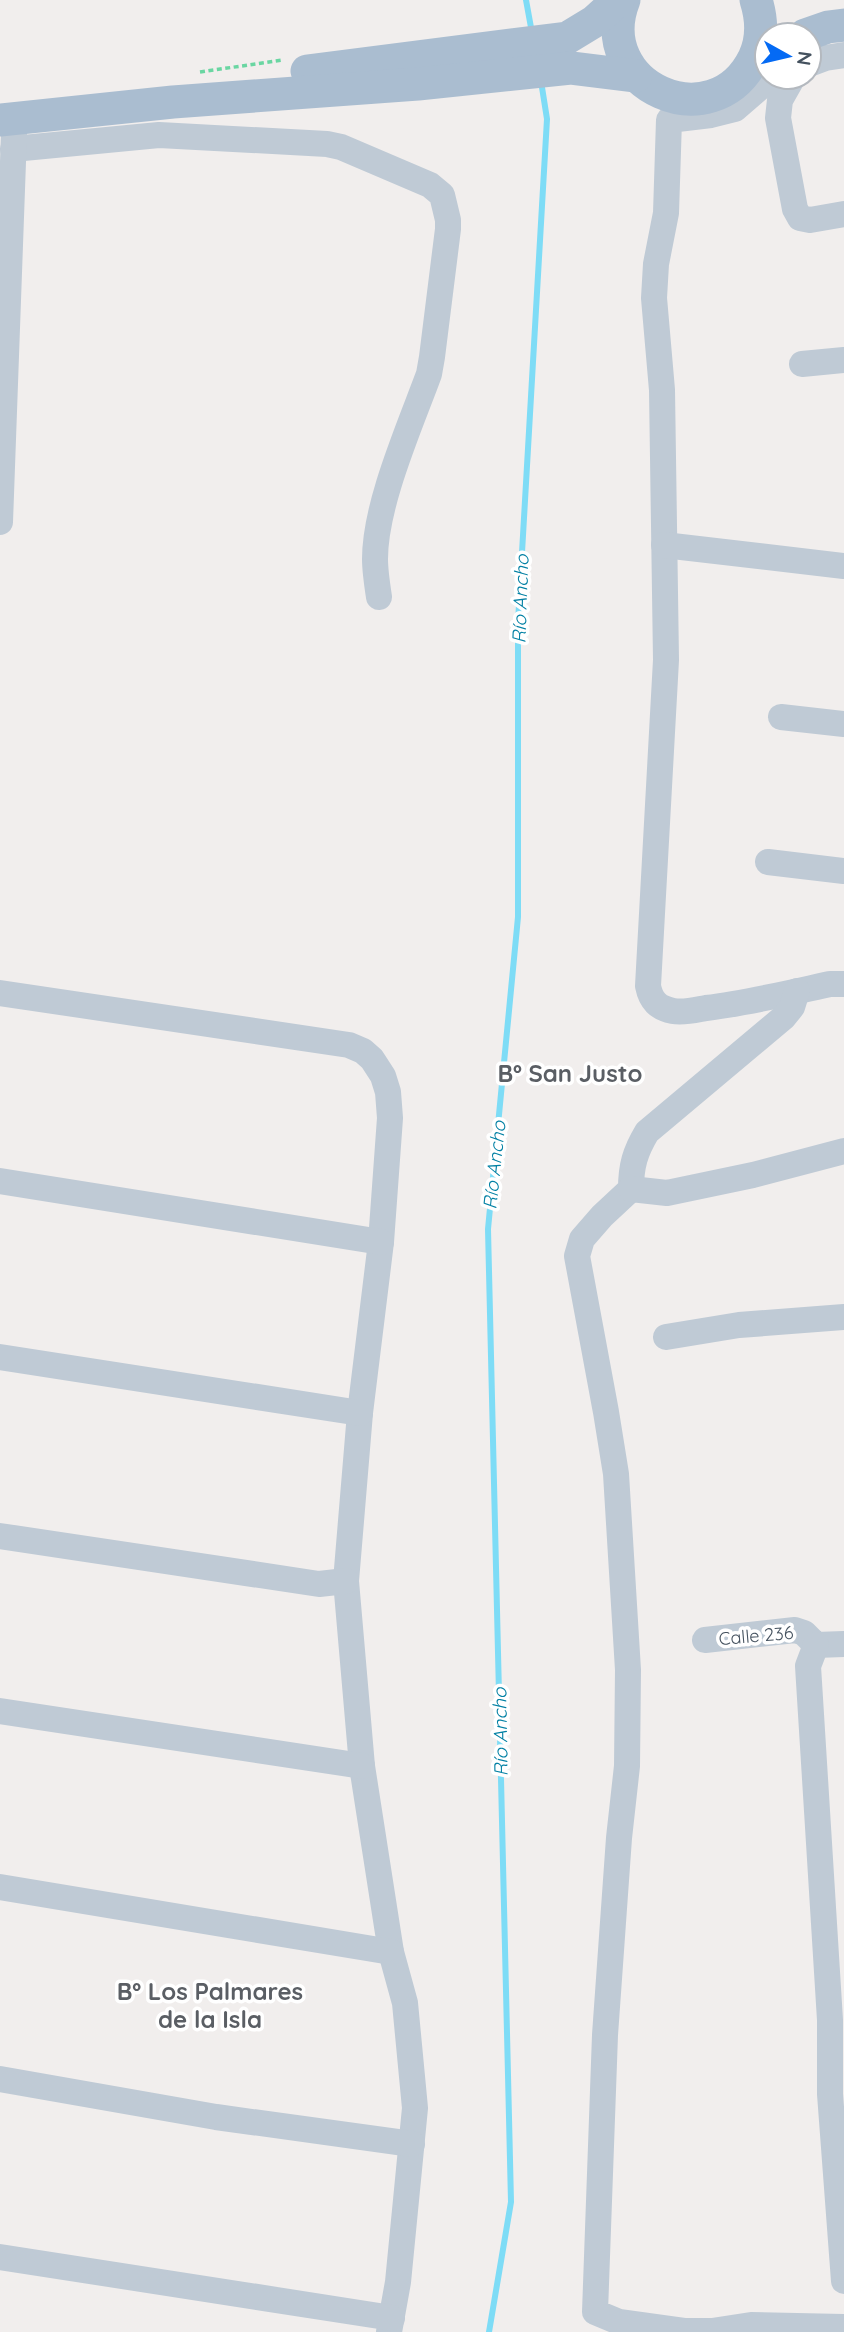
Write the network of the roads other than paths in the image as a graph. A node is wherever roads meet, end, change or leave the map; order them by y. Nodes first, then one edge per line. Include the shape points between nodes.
1 (618, 0) edge
2 (624, 0) edge
3 (756, 0) edge
4 (760, 21) edge
5 (569, 53) junction
6 (823, 54) edge
7 (844, 55) edge
8 (753, 73) edge
9 (636, 76) junction
10 (753, 82) edge
11 (785, 91) edge
12 (9, 129) edge
13 (844, 215) edge
14 (844, 360) edge
15 (802, 364) dead end
16 (0, 522) edge
17 (664, 545) junction
18 (844, 566) edge
19 (379, 597) dead end
20 (782, 717) dead end
21 (844, 724) edge
22 (768, 862) dead end
23 (844, 871) edge
24 (844, 984) edge
25 (797, 991) junction
26 (0, 993) edge
27 (844, 1151) edge
28 (0, 1181) edge
29 (631, 1189) junction
30 (381, 1242) junction
31 (844, 1317) edge
32 (666, 1337) dead end
33 (0, 1357) edge
34 (360, 1413) junction
35 (0, 1536) edge
36 (346, 1581) junction
37 (705, 1640) dead end
38 (816, 1644) junction
39 (844, 1644) edge
40 (0, 1711) edge
41 (362, 1766) junction
42 (0, 1887) edge
43 (391, 1952) junction
44 (837, 2020) edge
45 (0, 2079) edge
46 (412, 2144) junction
47 (0, 2257) edge
48 (844, 2281) edge
49 (390, 2325) edge
50 (844, 2327) edge
51 (673, 2330) edge

1 - 5 main road
2 - 9 main road via 618,34 623,57
3 - 4 main road
5 - 9 main road
5 - 12 main road via 173,102
6 - 7 street via 825,58
8 - 9 main road via 715,95 694,100 672,98
10 - 17 street via 736,109 669,120 666,214 654,298 662,390
11 - 13 street via 778,118 795,209 800,218 810,220
12 - 16 street
12 - 19 street via 327,144 406,173 442,195 448,229 432,357 390,481 379,530 375,558
14 - 15 street
17 - 18 street
17 - 25 street via 666,660 650,997 665,1008 686,1011
20 - 21 street
22 - 23 street
24 - 25 street
25 - 29 street via 784,1017 647,1132 635,1151
26 - 30 street via 349,1045 363,1051 383,1076 388,1092
27 - 29 street via 667,1193
28 - 30 street
29 - 51 street via 582,1239 577,1256 615,1474 628,1670 627,1766 606,2035 595,2312 619,2322
30 - 34 street
31 - 32 street via 739,1325
33 - 34 street
34 - 36 street
35 - 36 street via 318,1584
36 - 41 street
37 - 38 street, Calle 236 via 796,1630
38 - 39 street, Calle 236
38 - 44 street via 808,1666
40 - 41 street
41 - 43 street
42 - 43 street
43 - 46 street via 405,2003 415,2108
44 - 48 street via 830,2094
45 - 46 street via 216,2117
46 - 49 street
47 - 49 street
50 - 51 street via 751,2325

